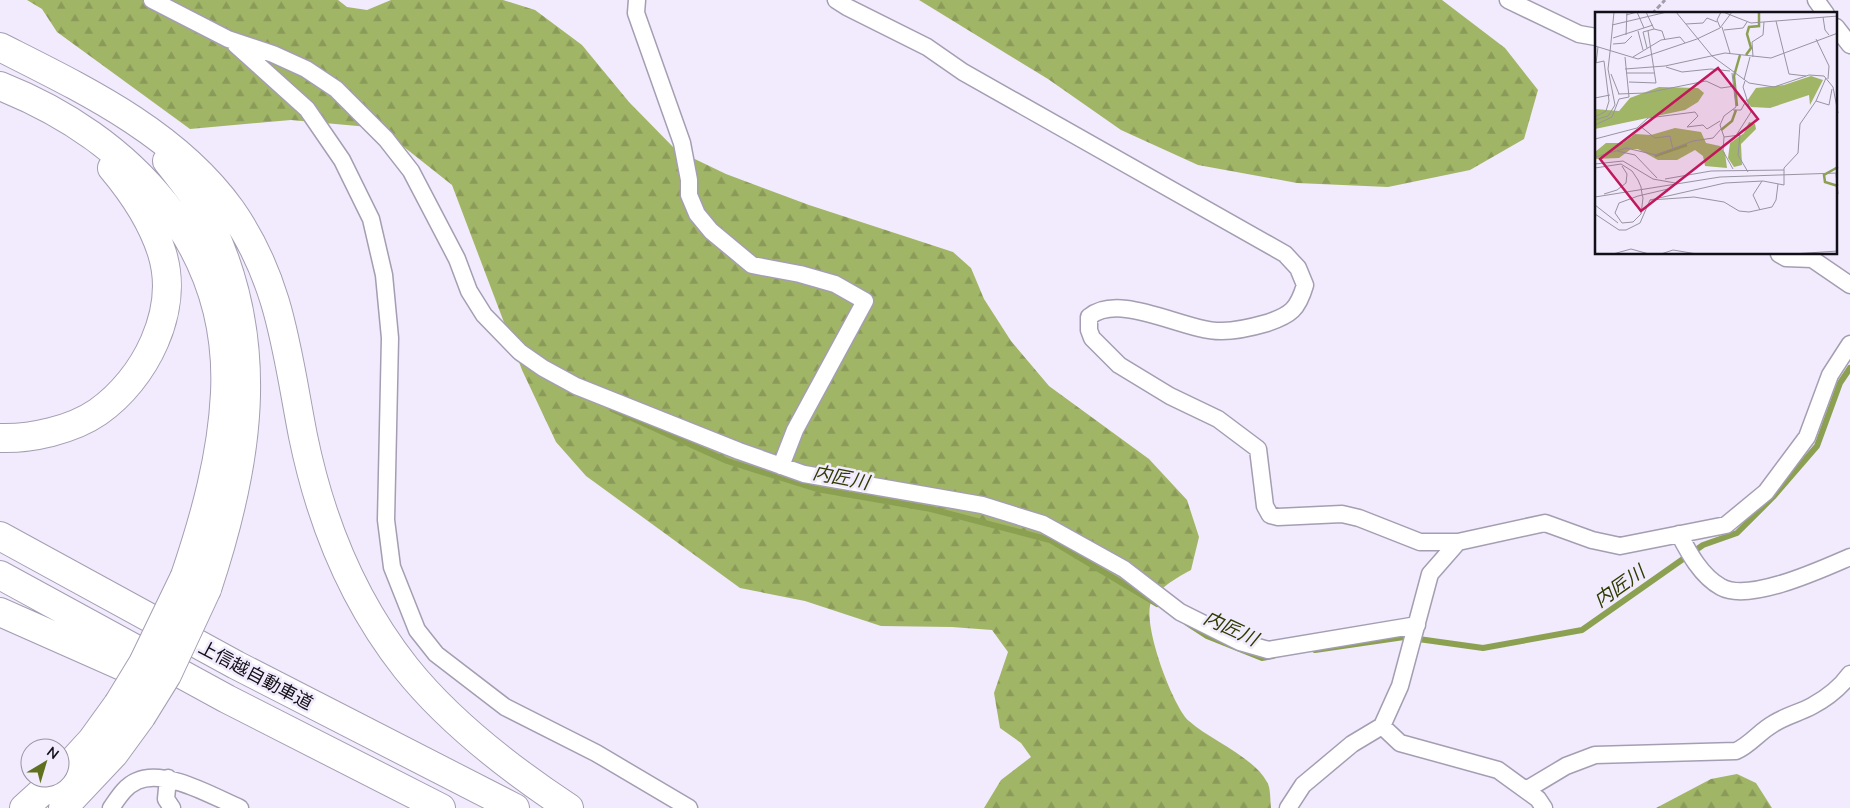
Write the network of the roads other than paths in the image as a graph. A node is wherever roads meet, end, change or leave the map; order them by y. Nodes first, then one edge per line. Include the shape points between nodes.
1 (152, 0) edge
2 (636, 0) edge
3 (836, 0) edge
4 (1508, 0) edge
5 (1816, 0) edge
6 (1825, 12) edge
7 (1838, 30) edge
8 (1595, 37) edge
9 (228, 39) junction
10 (1850, 45) edge
11 (0, 47) edge
12 (0, 86) edge
13 (88, 93) junction
14 (44, 106) junction
15 (1781, 255) edge
16 (1850, 285) edge
17 (1850, 344) edge
18 (0, 438) edge
19 (781, 466) junction
20 (1678, 534) junction
21 (0, 536) edge
22 (1458, 542) junction
23 (1850, 557) edge
24 (0, 575) edge
25 (196, 583) junction
26 (0, 612) edge
27 (1417, 625) junction
28 (1850, 674) edge
29 (129, 711) junction
30 (1382, 726) junction
31 (70, 764) edge
32 (168, 778) junction
33 (46, 788) edge
34 (1526, 790) junction
35 (684, 807) edge
36 (24, 808) edge
37 (63, 808) edge
38 (111, 808) edge
39 (172, 808) edge
40 (240, 808) edge
41 (440, 808) edge
42 (515, 808) edge
43 (568, 808) edge
44 (1288, 808) edge
45 (1544, 808) edge

1 - 9 street
2 - 19 street via 641,30 682,142 689,195 697,214 711,231 752,265 835,284 865,301 795,430
3 - 22 street via 928,47 972,77 1285,254 1298,268 1305,285 1299,304 1282,318 1254,327 1221,332 1116,308 1098,310 1089,318 1088,330 1119,365 1170,396 1218,419 1258,449 1265,506 1270,515 1342,514 1420,542
4 - 8 street via 1579,34
5 - 6 street
7 - 10 street
9 - 19 street via 273,54 306,70 336,89 368,119 411,171 457,260 469,291 484,314 520,352 576,386
9 - 35 street via 307,109 342,160 371,219 384,275 390,338 386,520 392,567 417,630 436,654 505,708 596,753
11 - 13 highway
12 - 14 highway
13 - 25 highway via 138,132 165,158 188,188 209,222 226,260 238,299 245,341 247,387 237,484 226,528
13 - 43 highway via 155,134 183,157 209,182 248,237 275,298 312,478 320,502 358,594 380,631 407,669 469,732
14 - 18 highway via 101,156 126,184 147,218 162,254 166,287 162,320 138,373 118,396 96,413 42,434
14 - 25 highway via 114,152 142,178 188,235 208,279 224,350 225,392 221,437 202,528
15 - 16 street via 1812,259
17 - 20 street via 1830,375 1808,437 1766,492 1726,525
19 - 27 street via 860,485 982,505 1043,524 1124,569 1180,612 1240,642 1268,650
20 - 22 street via 1620,546 1545,523
20 - 23 street via 1705,575 1722,588 1732,590 1788,583
21 - 42 highway, 上信越自動車道 via 236,665
22 - 27 street via 1430,574
24 - 41 highway, 上信越自動車道 via 227,699
25 - 29 highway, bridge via 167,675
26 - 41 highway
27 - 30 street via 1400,686
28 - 34 street via 1840,688 1812,706 1776,722 1760,732 1747,747 1736,752 1594,755 1566,766
29 - 31 highway via 92,740
29 - 37 highway via 114,754
30 - 34 street via 1400,743 1498,770
30 - 44 street via 1352,744 1303,785
32 - 38 street via 138,780 123,791
32 - 39 street via 166,798
32 - 40 street
33 - 36 highway
34 - 45 street

